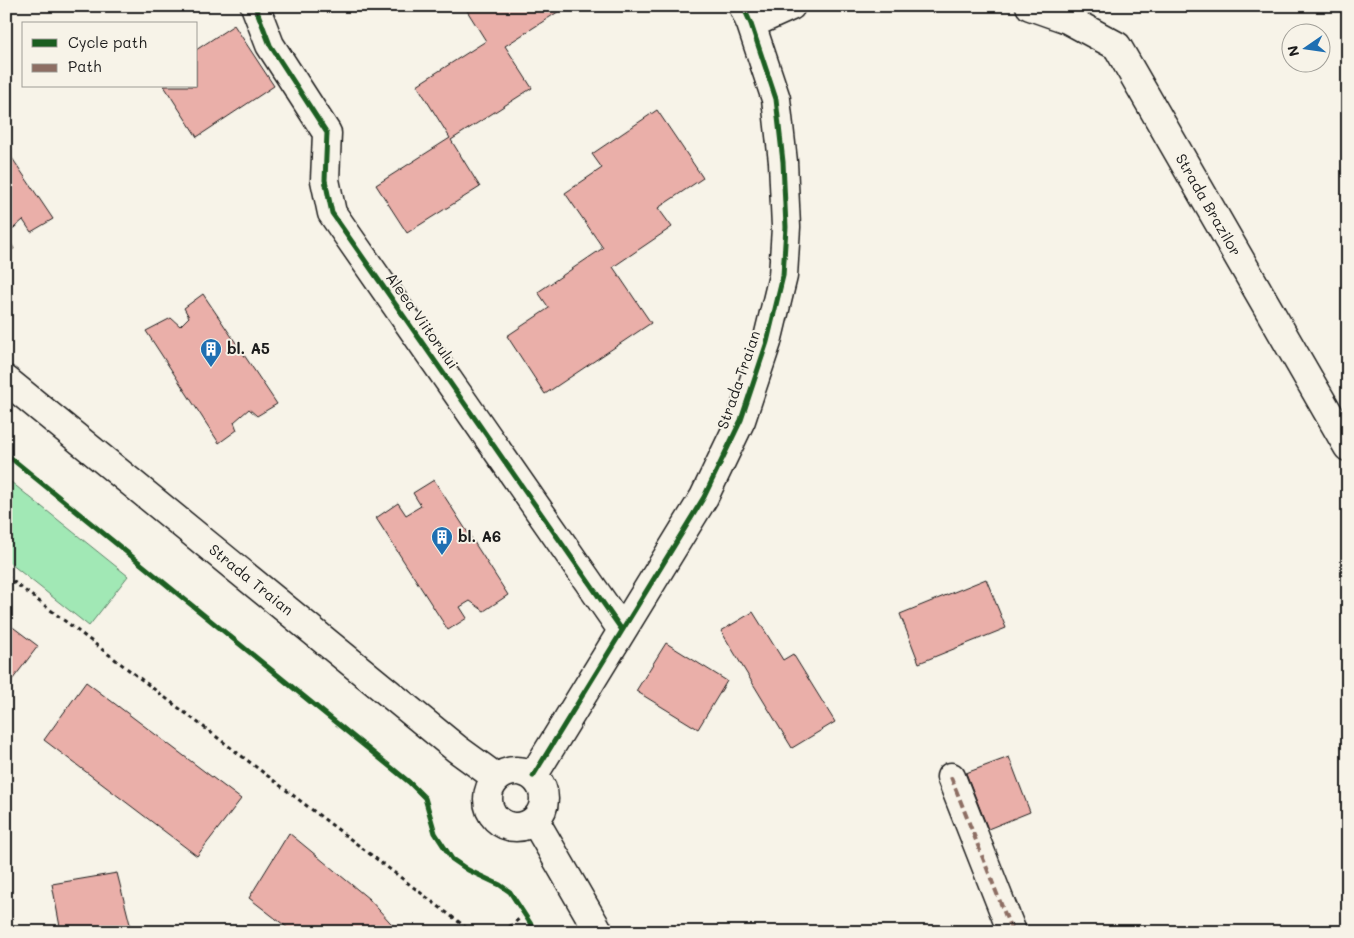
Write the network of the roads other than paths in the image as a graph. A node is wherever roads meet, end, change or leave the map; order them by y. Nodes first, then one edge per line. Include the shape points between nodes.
1 (255, 6) edge
2 (792, 6) edge
3 (1030, 6) edge
4 (747, 15) edge
5 (6, 380) edge
6 (1348, 447) edge
7 (622, 630) junction
8 (532, 776) junction
9 (951, 777) dead end
10 (497, 778) junction
11 (535, 821) junction
12 (599, 932) edge
13 (1012, 932) edge

1 - 7 street, Aleea Viitorului via 270,46 327,133 325,180 332,213
2 - 4 street
3 - 6 street, Strada Brazilor via 1067,19 1117,46
4 - 7 street, Strada Traian via 776,98 786,227 783,276 767,342 741,420 704,497
5 - 10 street, Strada Traian via 457,749
7 - 8 street, Strada Traian
8 - 10 street via 520,771 508,772
8 - 11 street via 541,785 544,797 542,810
9 - 13 street
10 - 11 street via 487,801 499,823 511,828 524,827
11 - 12 street

